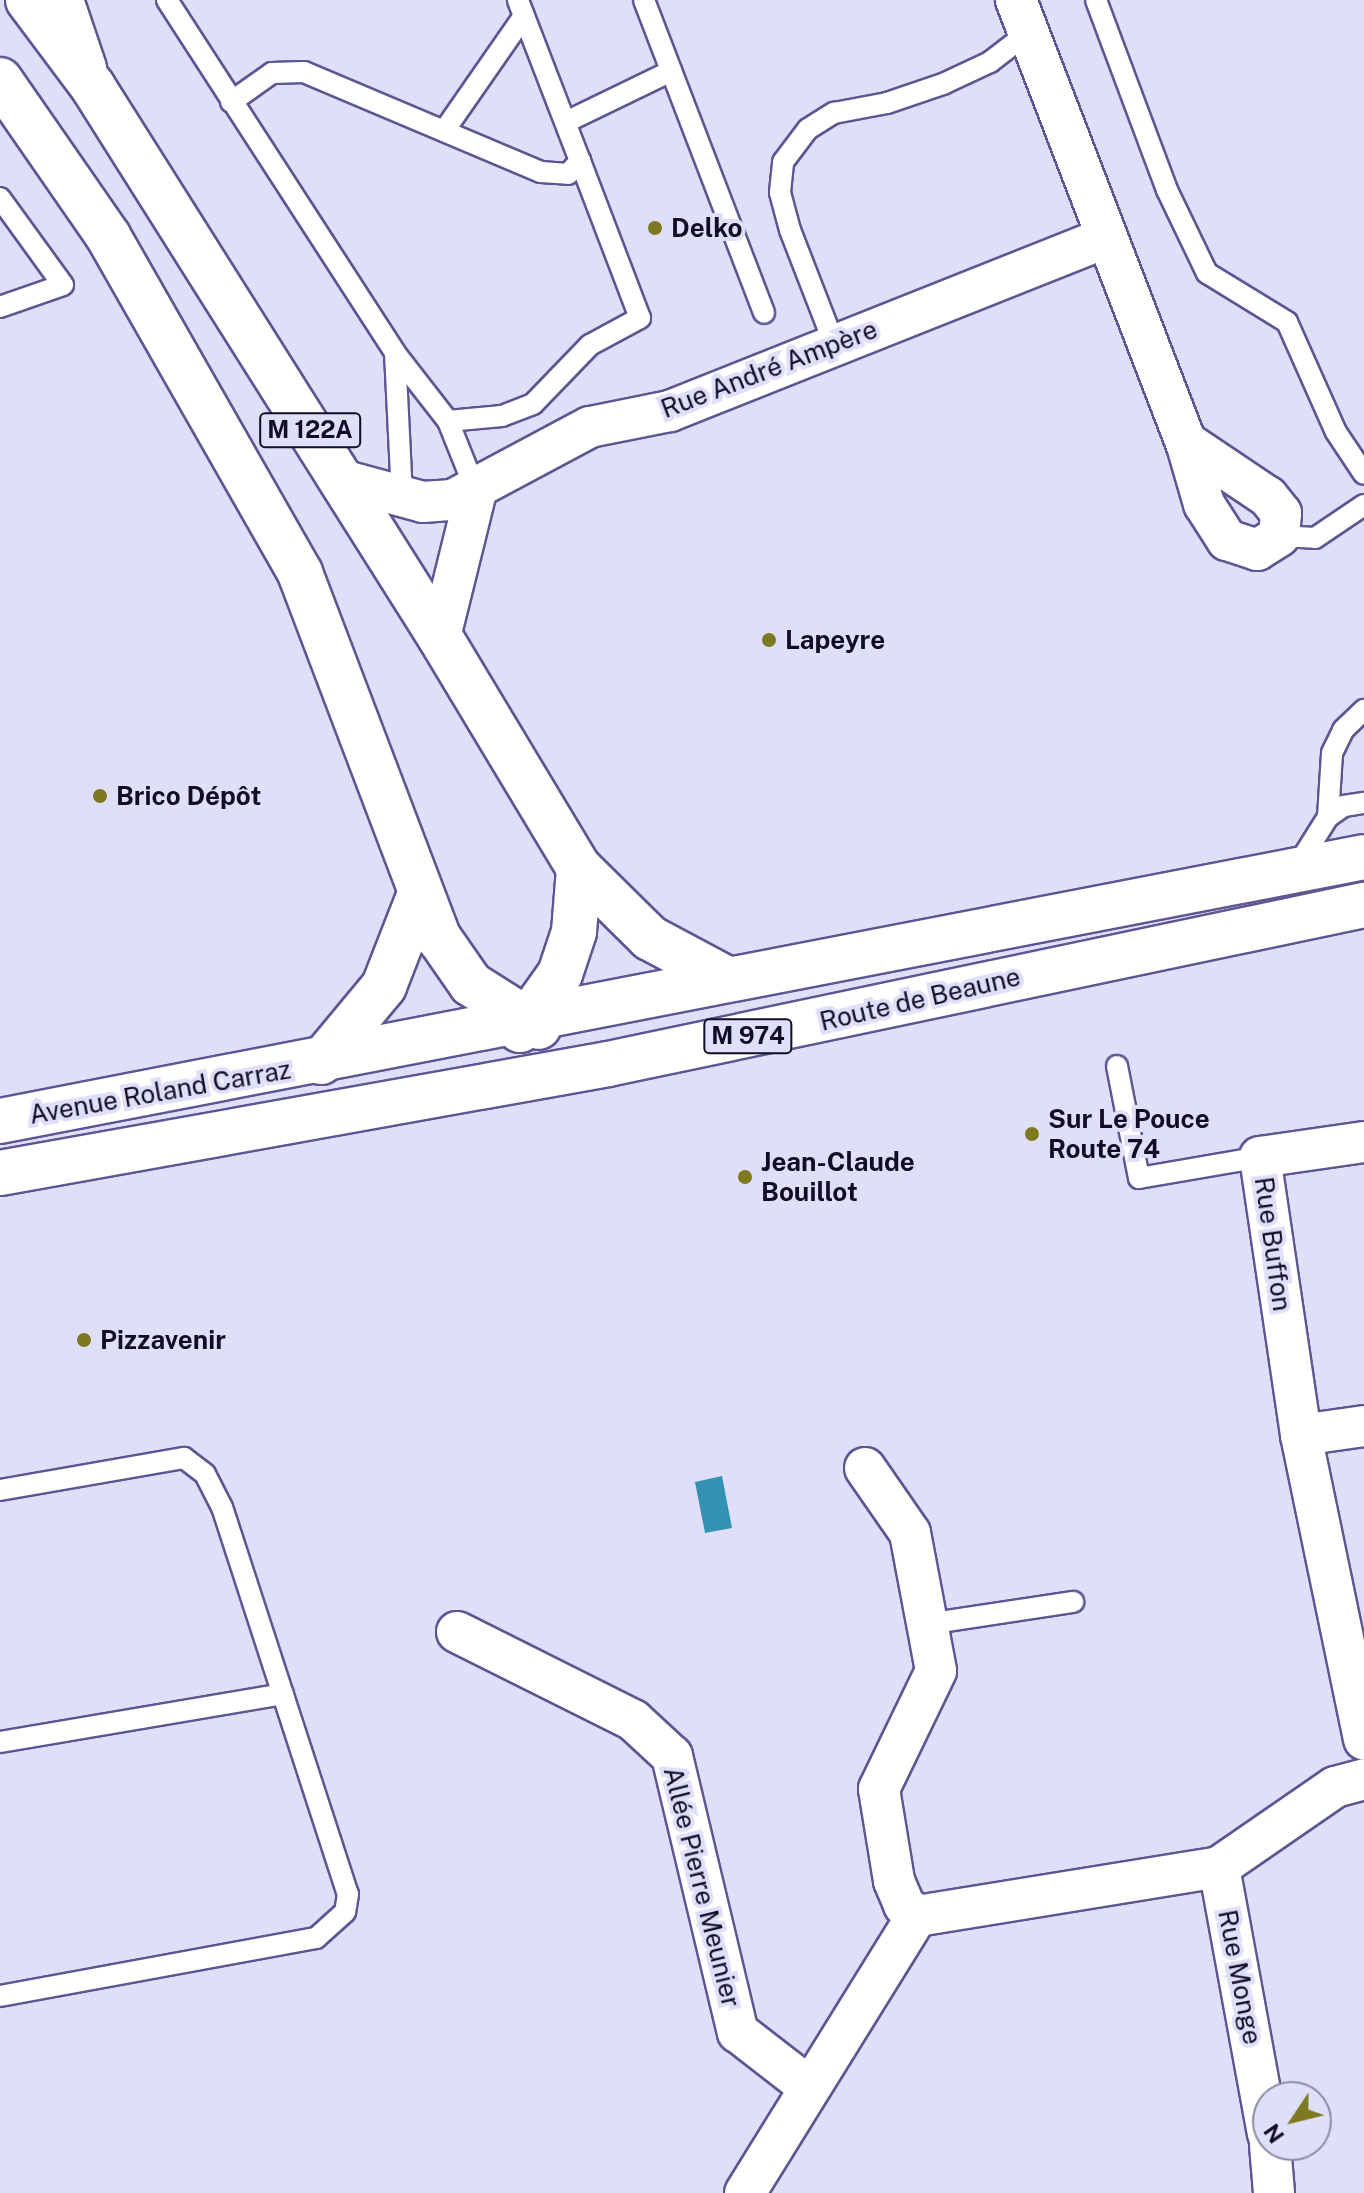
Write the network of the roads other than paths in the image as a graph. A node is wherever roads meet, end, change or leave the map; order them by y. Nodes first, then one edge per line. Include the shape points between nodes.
1 (28, 0) edge
2 (63, 0) edge
3 (167, 0) edge
4 (644, 0) edge
5 (1096, 0) edge
6 (521, 8) edge
7 (1022, 16) edge
8 (671, 71) junction
9 (0, 80) edge
10 (93, 87) junction
11 (231, 102) junction
12 (566, 122) junction
13 (444, 131) junction
14 (580, 161) junction
15 (0, 198) edge
16 (1107, 237) junction
17 (0, 307) edge
18 (764, 313) dead end
19 (835, 346) junction
20 (395, 353) junction
21 (448, 421) junction
22 (1186, 442) junction
23 (1364, 474) edge
24 (342, 480) junction
25 (476, 491) junction
26 (402, 498) junction
27 (1364, 505) edge
28 (1279, 536) junction
29 (440, 637) junction
30 (1364, 710) edge
31 (1364, 803) edge
32 (1328, 817) junction
33 (1364, 857) edge
34 (579, 868) junction
35 (1295, 870) junction
36 (419, 896) junction
37 (1364, 905) edge
38 (727, 979) junction
39 (528, 1020) junction
40 (321, 1062) junction
41 (608, 1064) junction
42 (1117, 1066) dead end
43 (472, 1088) junction
44 (0, 1121) edge
45 (192, 1138) joint
46 (1364, 1142) edge
47 (1260, 1157) junction
48 (0, 1173) edge
49 (1364, 1426) edge
50 (1301, 1435) junction
51 (865, 1468) dead end
52 (0, 1490) edge
53 (1073, 1602) dead end
54 (927, 1624) junction
55 (457, 1632) dead end
56 (283, 1694) junction
57 (1364, 1740) edge
58 (0, 1742) edge
59 (1364, 1779) edge
60 (1219, 1867) junction
61 (917, 1916) junction
62 (0, 1996) edge
63 (1258, 2081) edge
64 (809, 2087) junction
65 (1271, 2161) edge
66 (745, 2193) edge
67 (1274, 2193) edge

1 - 10 main road, M 122A
2 - 10 street
3 - 11 lane
4 - 8 lane
5 - 23 lane via 1167,190 1207,273 1287,322 1336,432
6 - 12 lane
6 - 13 lane
7 - 16 street
7 - 19 lane via 990,62 887,103 834,113 808,129 783,162 780,192 790,230
8 - 12 lane
8 - 18 lane
9 - 36 main road, M 122A via 123,261 300,573
10 - 24 main road, M 122A
11 - 13 lane via 272,73 304,72
11 - 20 lane
12 - 14 lane
13 - 14 lane via 541,172 568,174
14 - 21 lane via 640,318 590,345 533,404 502,416
15 - 17 lane via 63,285
16 - 19 street, Rue André Ampère
16 - 22 street
19 - 25 street, Rue André Ampère via 670,411 590,427 526,458
20 - 21 lane
20 - 26 lane
21 - 25 lane
22 - 28 street via 1268,497 1281,513
22 - 28 street via 1204,504 1227,540 1257,550
24 - 26 street, Rue André Ampère
24 - 29 main road, M 122A
25 - 26 street, Rue André Ampère via 453,500
25 - 29 street
27 - 28 lane via 1315,538
29 - 34 main road, M 122A
30 - 32 lane via 1343,730 1332,753
31 - 32 lane via 1344,806
32 - 35 lane
33 - 35 main road, Route de Beaune / M 974
34 - 38 main road, M 122A via 650,938
34 - 39 main road via 574,932 560,974
35 - 38 main road, Route de Beaune / M 974
36 - 39 main road, M 122A via 439,938 471,984
36 - 40 main road via 384,986
37 - 41 main road, Route de Beaune / M 974
38 - 39 main road, Route de Beaune / M 974
39 - 40 main road, Route de Beaune / M 974
39 - 41 main road, M 122A
39 - 43 main road
40 - 44 main road, Avenue Roland Carraz
41 - 43 main road, Route de Beaune / M 974
42 - 47 lane via 1139,1178
43 - 45 main road, Route de Beaune / M 974
45 - 48 main road, Avenue Roland Carraz
46 - 47 street, Rue Buffon
47 - 50 street, Rue Buffon
49 - 50 street
50 - 57 street, Rue Buffon
51 - 54 street via 910,1533
52 - 56 lane via 184,1458 205,1474 222,1507
53 - 54 lane
54 - 61 street via 936,1671 879,1789 894,1881 904,1905
55 - 64 street, Allée Pierre Meunier via 633,1720 672,1756 738,2032
56 - 58 lane
56 - 62 lane via 348,1894 345,1912 332,1928 295,1942
59 - 60 street via 1335,1787
60 - 61 street
60 - 63 street, Rue Monge
61 - 64 street
64 - 66 street
65 - 67 street

